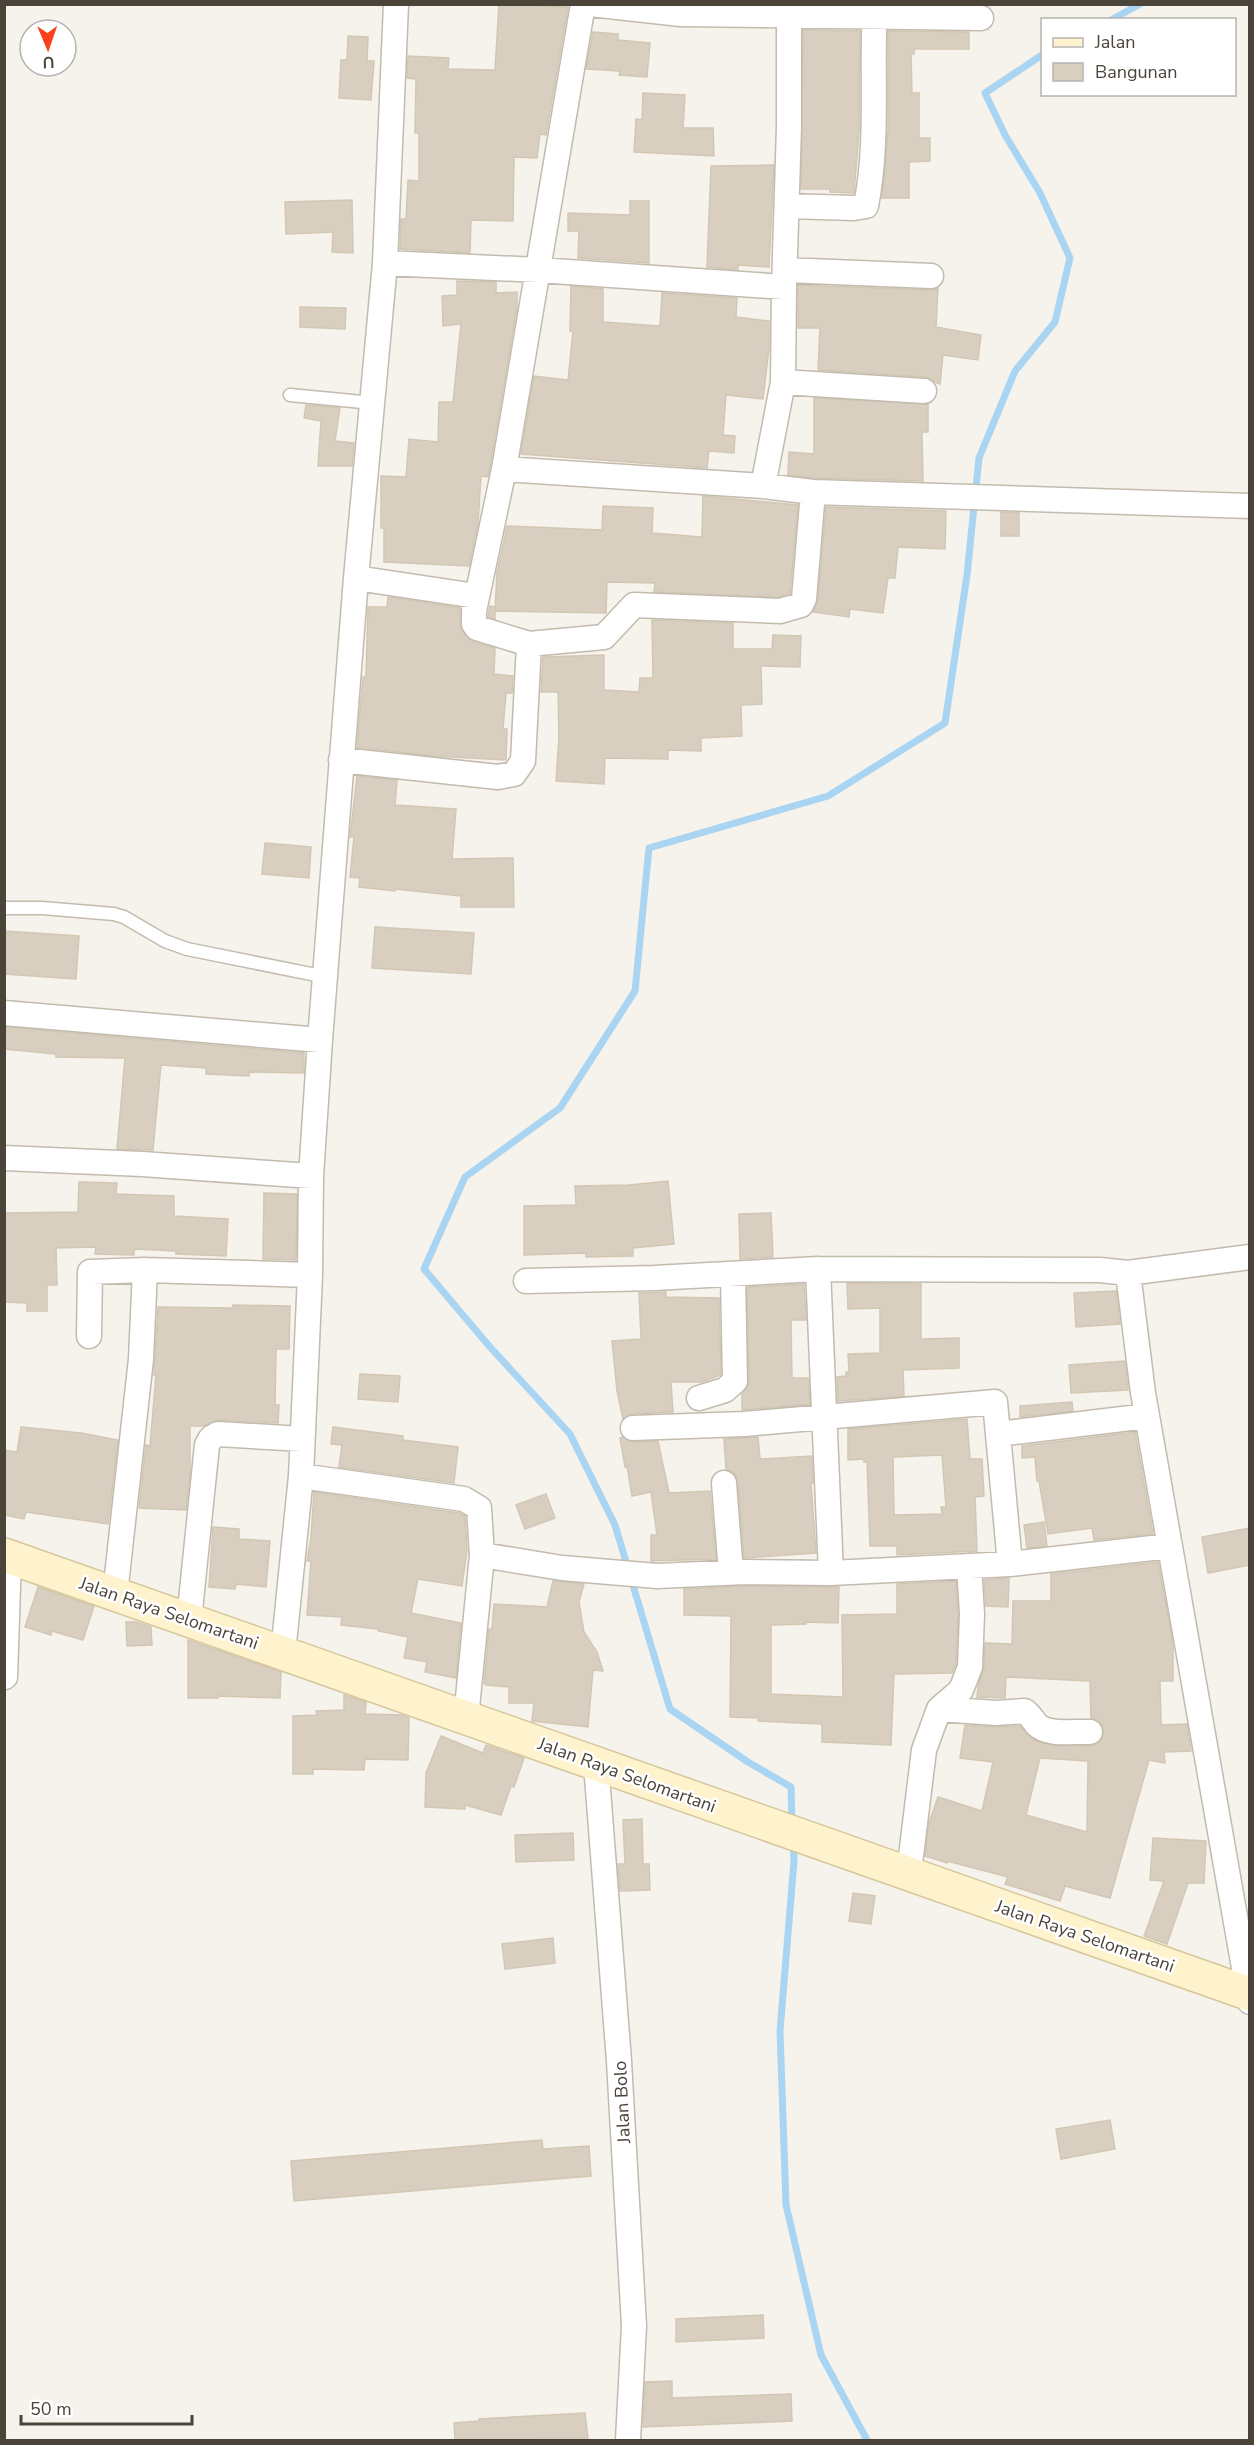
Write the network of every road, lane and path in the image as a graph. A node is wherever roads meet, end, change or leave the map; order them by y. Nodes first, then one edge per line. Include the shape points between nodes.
1 (396, 4) edge
2 (583, 4) edge
3 (590, 4) edge
4 (681, 9) edge
5 (789, 9) edge
6 (875, 10) edge
7 (968, 13) edge
8 (787, 206) junction
9 (385, 263) junction
10 (539, 270) junction
11 (931, 276) dead end
12 (784, 278) junction
13 (783, 382) junction
14 (924, 391) dead end
15 (290, 395) dead end
16 (373, 403) junction
17 (504, 470) junction
18 (763, 486) junction
19 (813, 492) junction
20 (1250, 506) edge
21 (356, 578) junction
22 (476, 596) junction
23 (529, 644) junction
24 (341, 760) junction
25 (4, 908) edge
26 (326, 976) junction
27 (4, 1013) edge
28 (320, 1040) junction
29 (4, 1158) edge
30 (311, 1176) junction
31 (1250, 1257) edge
32 (818, 1269) junction
33 (145, 1270) junction
34 (1128, 1273) junction
35 (733, 1274) junction
36 (310, 1275) junction
37 (526, 1281) dead end
38 (89, 1336) dead end
39 (699, 1398) dead end
40 (823, 1416) junction
41 (1147, 1416) junction
42 (633, 1428) dead end
43 (998, 1434) junction
44 (302, 1440) junction
45 (301, 1476) junction
46 (724, 1483) dead end
47 (1170, 1546) junction
48 (482, 1555) junction
49 (7, 1556) edge
50 (1010, 1564) junction
51 (969, 1566) junction
52 (731, 1572) junction
53 (831, 1573) junction
54 (115, 1594) junction
55 (189, 1620) junction
56 (283, 1653) junction
57 (5, 1677) edge
58 (939, 1709) junction
59 (466, 1718) junction
60 (1090, 1732) dead end
61 (596, 1764) junction
62 (907, 1873) junction
63 (1249, 1996) edge
64 (628, 2440) edge

1 - 9 street
2 - 10 street
3 - 4 street
4 - 5 street
5 - 6 street
5 - 8 street
6 - 7 street
6 - 8 street via 872,142 866,206
8 - 12 street
9 - 10 street
9 - 16 street
10 - 12 street
10 - 17 street
11 - 12 street
12 - 13 street
13 - 14 street
13 - 18 street
15 - 16 lane
16 - 21 street
17 - 18 street
17 - 22 street
18 - 19 street
19 - 20 street
19 - 23 street via 801,605 780,611 634,605 604,638
21 - 22 street
21 - 24 street
22 - 23 street via 477,628
23 - 24 street via 525,750 514,774 498,777
24 - 26 street
25 - 26 lane via 114,914 187,950
26 - 28 street
27 - 28 street
28 - 30 street
29 - 30 street
30 - 36 street
31 - 34 street
32 - 34 street
32 - 35 street
32 - 40 street
33 - 36 street
33 - 38 street via 90,1272
33 - 54 street via 141,1359
34 - 41 street
35 - 37 street
35 - 39 street via 735,1381 725,1390
36 - 44 street
40 - 42 street via 744,1424
40 - 43 street via 995,1402
40 - 53 street
41 - 43 street
41 - 47 street
43 - 50 street
44 - 45 street
44 - 55 street via 218,1434 211,1438 207,1446
45 - 48 street via 464,1499 479,1508
45 - 56 street
46 - 52 street
47 - 50 street
47 - 63 street
48 - 52 street via 613,1574
48 - 59 street
49 - 54 main road, Jalan Raya Selomartani
49 - 57 street
50 - 51 street
51 - 53 street
51 - 58 street via 970,1667 961,1690
52 - 53 street
54 - 55 main road, Jalan Raya Selomartani
55 - 56 main road, Jalan Raya Selomartani
56 - 59 main road, Jalan Raya Selomartani
58 - 60 street via 1025,1711 1047,1731
58 - 62 street via 924,1750
59 - 61 main road, Jalan Raya Selomartani
61 - 62 main road, Jalan Raya Selomartani
61 - 64 street, Jalan Bolo via 634,2326
62 - 63 main road, Jalan Raya Selomartani

